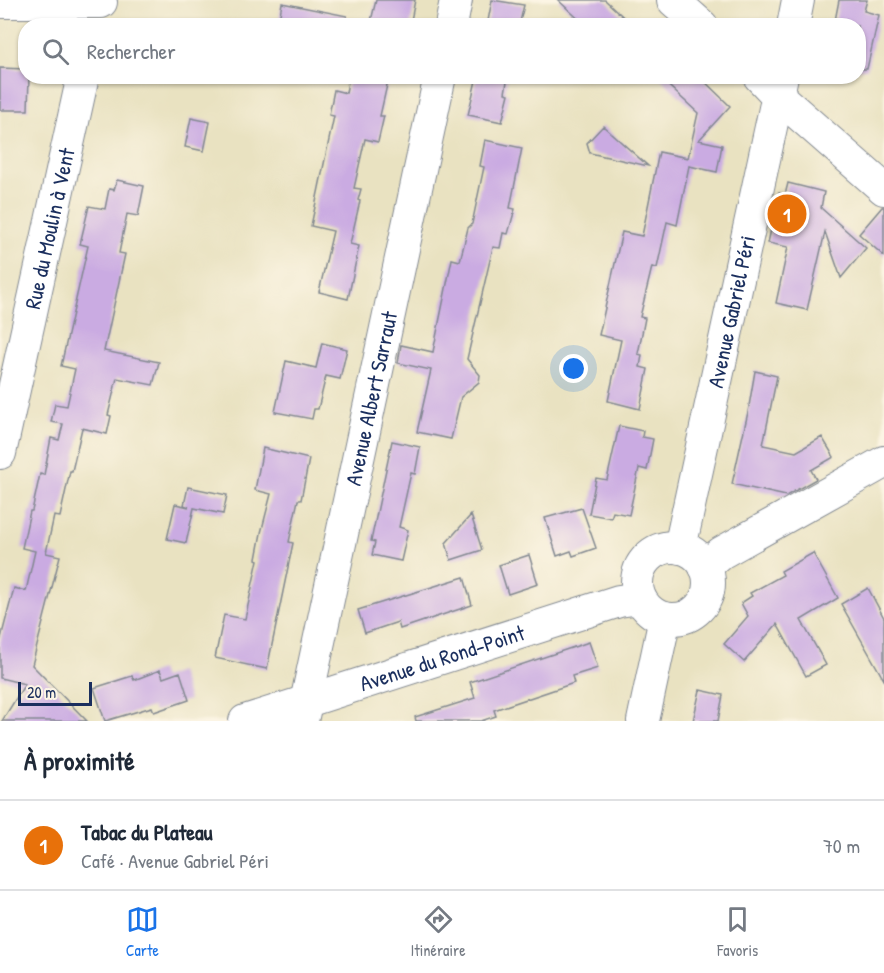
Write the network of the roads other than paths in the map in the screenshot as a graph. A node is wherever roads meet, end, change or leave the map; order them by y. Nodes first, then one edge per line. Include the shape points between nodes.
1 (456, 0) edge
2 (673, 0) edge
3 (798, 0) edge
4 (0, 2) edge
5 (99, 9) edge
6 (453, 18) edge
7 (693, 18) edge
8 (795, 18) edge
9 (80, 84) edge
10 (438, 84) edge
11 (773, 84) edge
12 (774, 84) edge
13 (884, 189) edge
14 (8, 370) edge
15 (0, 453) edge
16 (884, 462) edge
17 (680, 548) junction
18 (705, 567) junction
19 (640, 598) junction
20 (665, 618) junction
21 (304, 711) edge
22 (244, 721) edge
23 (643, 721) edge

1 - 6 street
2 - 7 street
3 - 8 street
4 - 5 street
9 - 14 street, Rue du Moulin à Vent
10 - 21 street, Avenue Albert Sarraut
11 - 17 street, Avenue Gabriel Péri
12 - 13 street
14 - 15 street, Rue du Moulin à Vent
16 - 18 street via 721,553
17 - 18 street via 699,558
17 - 19 street via 657,551 648,557 638,578
18 - 20 street via 708,590 697,610 676,619
19 - 20 street via 647,608
19 - 21 street, Avenue du Rond-Point via 619,601
20 - 23 street
21 - 22 street, Avenue du Rond-Point

